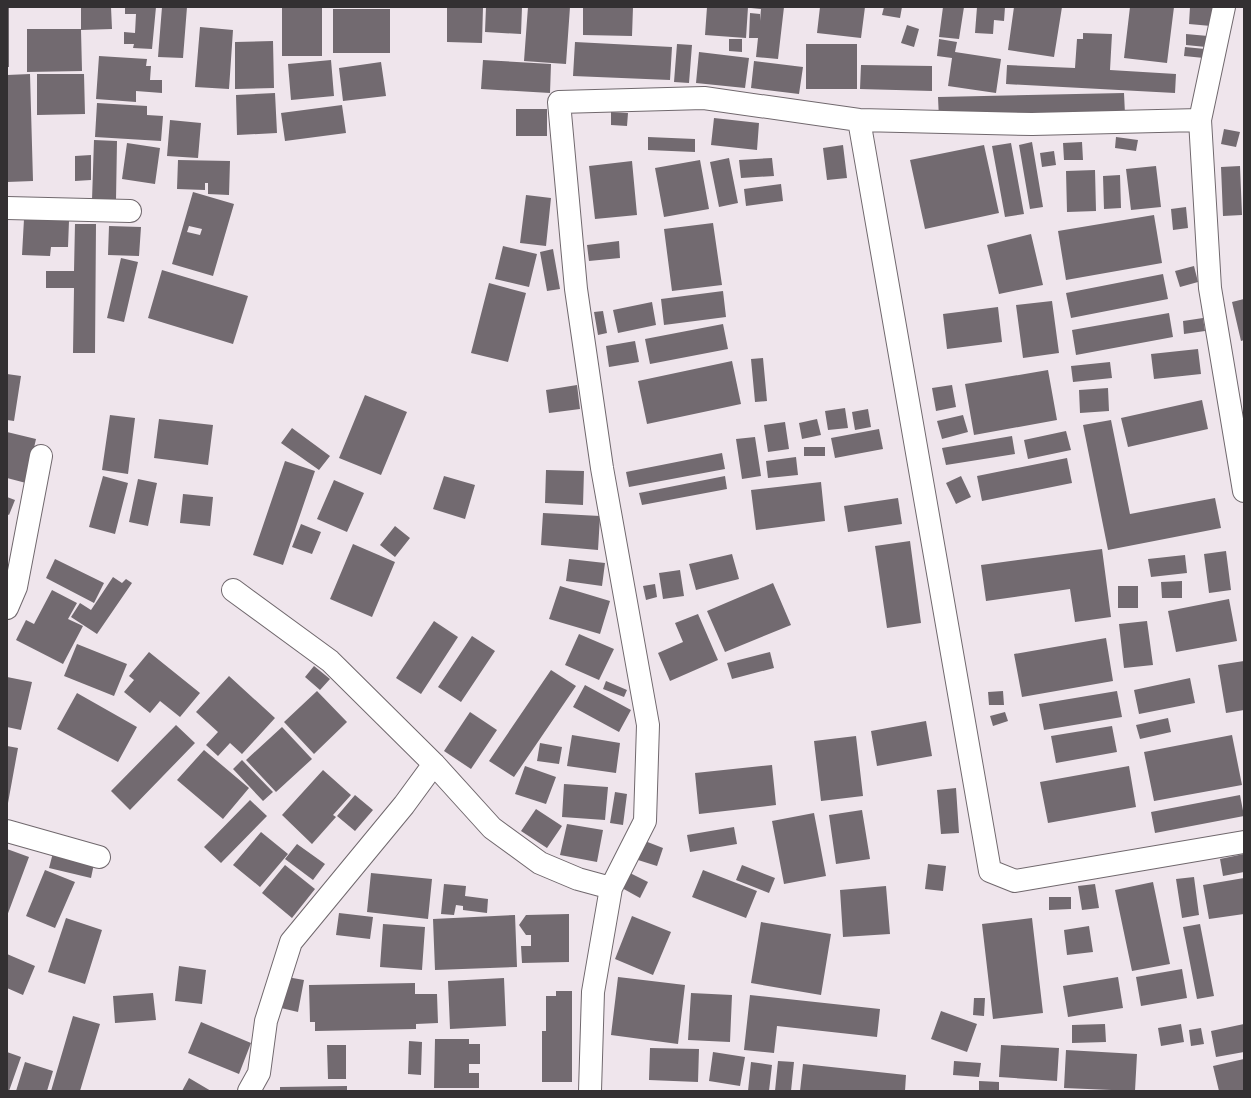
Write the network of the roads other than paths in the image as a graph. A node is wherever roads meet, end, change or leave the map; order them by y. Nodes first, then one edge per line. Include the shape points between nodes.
1 (1224, 7) edge
2 (859, 120) junction
3 (1200, 120) junction
4 (7, 208) edge
5 (130, 211) dead end
6 (41, 456) dead end
7 (1244, 491) edge
8 (233, 590) dead end
9 (7, 608) edge
10 (434, 764) junction
11 (7, 831) edge
12 (1244, 842) edge
13 (99, 857) dead end
14 (611, 888) junction
15 (249, 1091) edge
16 (590, 1091) edge

1 - 3 street
2 - 3 street via 1032,124
2 - 12 street via 990,871 1015,881
2 - 14 street via 704,98 559,102 577,297 602,468 648,725 645,822
3 - 7 street via 1210,288
4 - 5 street
6 - 9 street via 16,587
8 - 10 street via 330,661
10 - 14 street via 492,828 540,863 578,879
10 - 15 street via 404,805 291,942 266,1021 259,1073
11 - 13 street
14 - 16 street via 593,992

